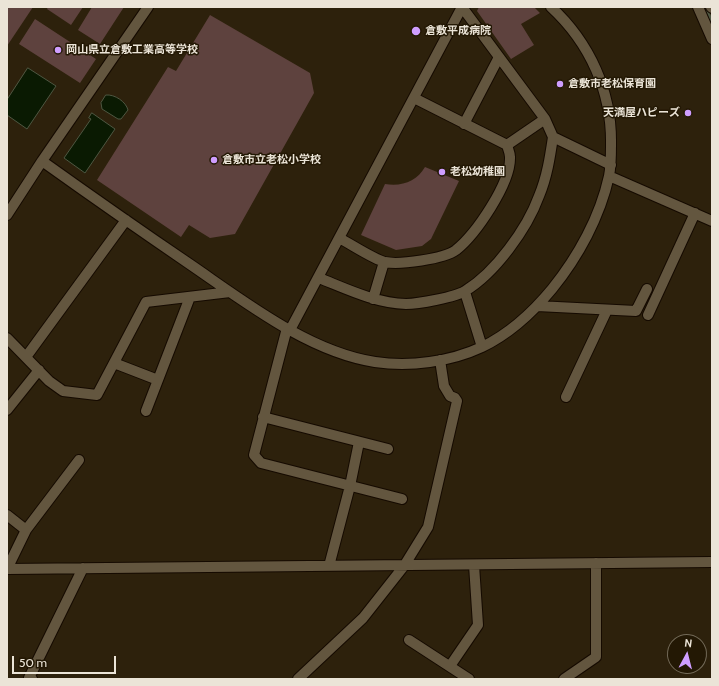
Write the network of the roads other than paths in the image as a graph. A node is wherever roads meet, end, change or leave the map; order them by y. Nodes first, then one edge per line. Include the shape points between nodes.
1 (148, 7) edge
2 (462, 7) edge
3 (551, 7) edge
4 (698, 7) edge
5 (712, 39) edge
6 (499, 57) junction
7 (414, 98) junction
8 (545, 119) junction
9 (464, 124) junction
10 (553, 137) junction
11 (507, 145) junction
12 (42, 161) junction
13 (611, 165) junction
14 (609, 176) junction
15 (695, 213) junction
16 (7, 215) edge
17 (126, 220) junction
18 (712, 221) edge
19 (339, 238) junction
20 (384, 262) junction
21 (319, 278) junction
22 (646, 289) dead end
23 (230, 292) junction
24 (465, 292) junction
25 (190, 296) junction
26 (373, 299) junction
27 (537, 306) junction
28 (607, 310) junction
29 (648, 315) dead end
30 (288, 329) junction
31 (7, 338) edge
32 (482, 347) junction
33 (26, 357) junction
34 (440, 360) junction
35 (114, 362) junction
36 (39, 370) junction
37 (158, 380) junction
38 (566, 397) dead end
39 (7, 410) edge
40 (146, 411) dead end
41 (263, 417) junction
42 (359, 442) junction
43 (388, 449) dead end
44 (79, 460) dead end
45 (350, 486) junction
46 (402, 499) dead end
47 (7, 515) edge
48 (26, 530) junction
49 (712, 562) edge
50 (596, 563) junction
51 (474, 565) junction
52 (329, 566) junction
53 (404, 566) junction
54 (83, 568) junction
55 (7, 569) edge
56 (409, 640) dead end
57 (450, 666) junction
58 (32, 679) edge
59 (298, 679) edge
60 (469, 679) edge
61 (564, 679) edge

1 - 12 street
2 - 6 street
2 - 7 street
3 - 13 street via 585,47 598,71 604,87 611,134
4 - 5 street
6 - 8 street
6 - 9 street
7 - 9 street
7 - 19 street
8 - 10 street
8 - 11 street
9 - 11 street
10 - 13 street
10 - 24 street via 548,168 529,220 510,248
11 - 20 street via 510,158 499,196 455,251 401,263
12 - 16 street
12 - 17 street
13 - 14 street
14 - 15 street
14 - 27 street via 580,248 564,274
15 - 18 street
15 - 29 street
17 - 23 street
17 - 33 street
19 - 20 street
19 - 21 street
20 - 26 street
21 - 26 street
21 - 30 street
22 - 28 street via 636,311
23 - 25 street
23 - 30 street
24 - 26 street via 406,304
24 - 32 street
25 - 35 street via 146,302
25 - 37 street
27 - 28 street
27 - 32 street via 505,333
28 - 38 street
30 - 34 street via 332,350 357,358 402,364
30 - 41 street
31 - 33 street
32 - 34 street
33 - 36 street
34 - 53 street via 444,386 450,396 457,401 428,526
35 - 36 street via 97,395 62,391
35 - 37 street
36 - 39 street
37 - 40 street
41 - 42 street
41 - 45 street via 254,455 260,463
42 - 43 street
42 - 45 street
44 - 48 street
45 - 46 street
45 - 52 street
47 - 48 street
48 - 55 street
49 - 50 street
50 - 51 street
50 - 61 street via 596,657
51 - 53 street
51 - 57 street via 478,625
52 - 53 street
52 - 54 street
53 - 59 street via 363,618
54 - 55 street
54 - 58 street via 29,678
56 - 57 street
57 - 60 street

